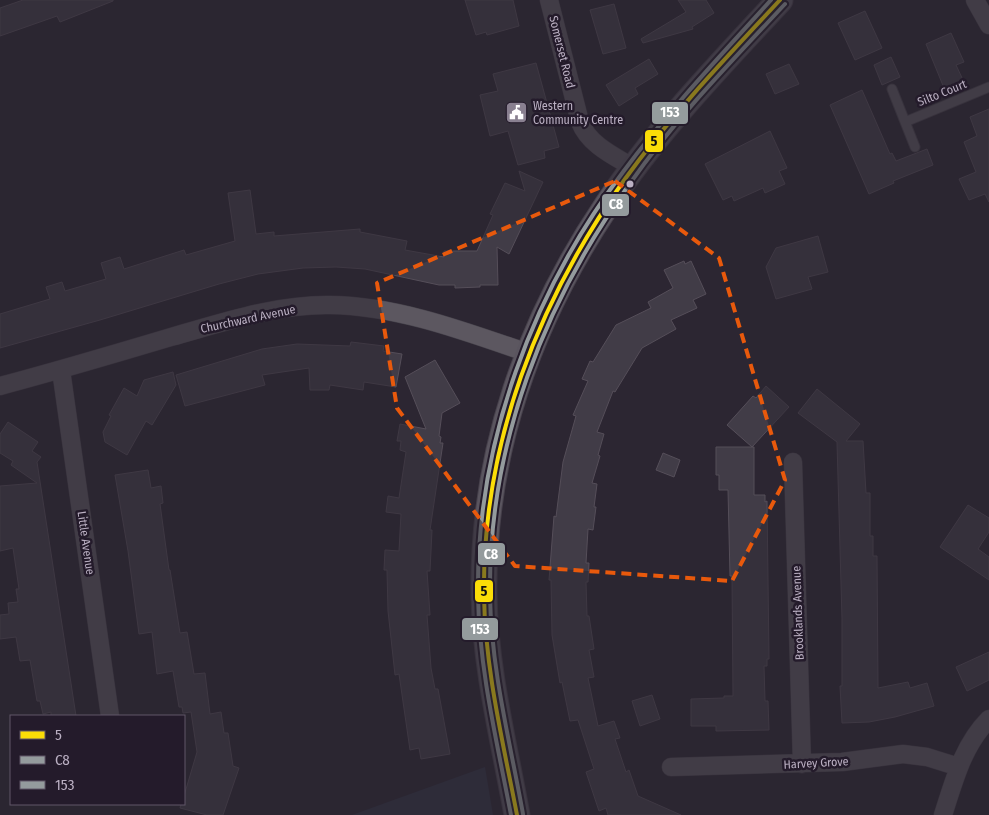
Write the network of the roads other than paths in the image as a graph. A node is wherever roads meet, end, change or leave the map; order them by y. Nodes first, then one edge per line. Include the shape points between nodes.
1 (549, 0) edge
2 (780, 0) edge
3 (975, 0) edge
4 (989, 25) edge
5 (989, 87) edge
6 (892, 89) dead end
7 (905, 122) junction
8 (915, 147) dead end
9 (634, 168) junction
10 (528, 353) junction
11 (61, 370) junction
12 (0, 386) edge
13 (793, 462) dead end
14 (110, 715) edge
15 (989, 720) edge
16 (802, 764) junction
17 (671, 767) dead end
18 (959, 767) junction
19 (517, 815) edge
20 (943, 815) edge

1 - 9 street, Somerset Road via 585,133
2 - 9 main road via 668,125
3 - 4 street
5 - 7 lane, Silto Court
6 - 7 lane
7 - 8 lane
9 - 10 main road via 586,236
10 - 11 street, Churchward Avenue via 408,316 329,305 226,321
10 - 19 main road via 508,409 491,488 484,567 490,661
11 - 12 street, Churchward Avenue
11 - 14 street, Little Avenue
13 - 16 street, Brooklands Avenue
15 - 18 street via 976,735
16 - 17 street, Harvey Grove
16 - 18 street, Harvey Grove via 914,754
18 - 20 street

